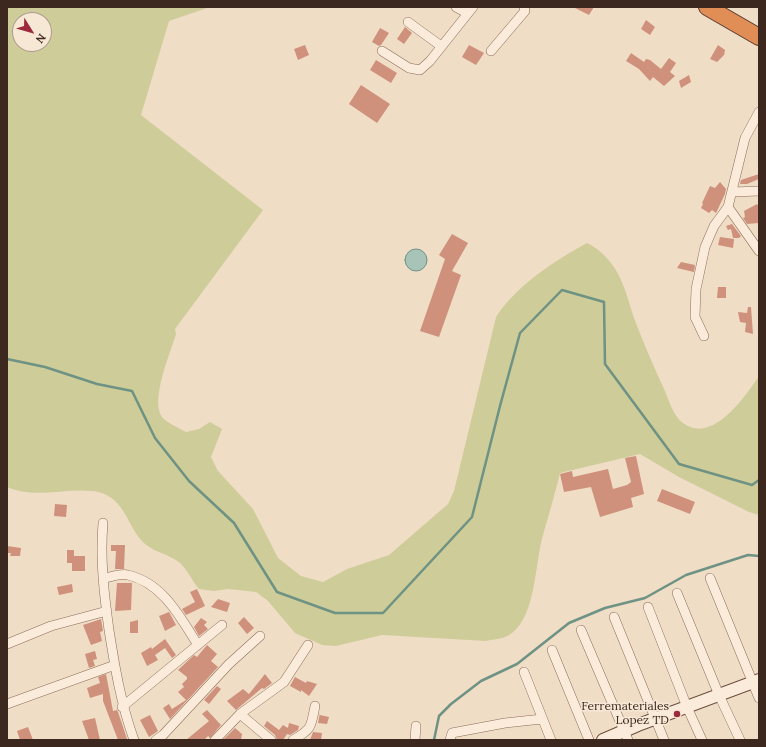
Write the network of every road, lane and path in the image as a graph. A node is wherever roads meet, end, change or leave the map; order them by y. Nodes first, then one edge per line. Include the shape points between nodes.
1 (456, 7) edge
2 (524, 7) edge
3 (707, 7) edge
4 (470, 10) edge
5 (408, 22) dead end
6 (759, 37) edge
7 (441, 46) junction
8 (382, 51) dead end
9 (491, 51) dead end
10 (759, 112) edge
11 (759, 191) edge
12 (733, 192) junction
13 (728, 207) junction
14 (759, 251) edge
15 (704, 336) dead end
16 (103, 523) dead end
17 (104, 578) junction
18 (710, 578) dead end
19 (677, 593) dead end
20 (648, 607) dead end
21 (107, 611) junction
22 (614, 617) dead end
23 (222, 625) dead end
24 (581, 630) dead end
25 (260, 636) dead end
26 (7, 644) edge
27 (198, 645) junction
28 (308, 645) dead end
29 (552, 650) dead end
30 (114, 665) junction
31 (524, 672) dead end
32 (755, 682) edge
33 (719, 695) junction
34 (759, 698) edge
35 (7, 704) edge
36 (315, 706) dead end
37 (122, 707) junction
38 (687, 707) junction
39 (240, 714) junction
40 (656, 718) junction
41 (542, 719) junction
42 (416, 726) dead end
43 (626, 736) edge
44 (134, 740) edge
45 (156, 740) edge
46 (215, 740) edge
47 (271, 740) edge
48 (293, 740) edge
49 (415, 740) edge
50 (450, 740) edge
51 (551, 740) edge
52 (589, 740) edge
53 (604, 740) edge
54 (664, 740) edge
55 (702, 740) edge
56 (740, 740) edge

1 - 4 street
2 - 9 street via 525,11
3 - 6 highway
4 - 7 street
5 - 7 street
7 - 8 street via 420,70 409,68
10 - 12 street via 745,138
11 - 12 street
12 - 13 street
13 - 14 street
13 - 15 street via 714,226 696,289 696,317
16 - 17 street via 101,549
17 - 21 street
17 - 27 street via 126,574 149,583 172,605
18 - 32 street
19 - 33 street
20 - 38 street
21 - 26 street via 51,626
21 - 30 street
22 - 40 street
23 - 27 street
24 - 43 street
25 - 45 street via 229,664
27 - 37 street
28 - 39 street via 284,682
29 - 52 street
30 - 35 street
30 - 37 street
31 - 41 street
32 - 33 main road
32 - 34 street
33 - 38 main road
33 - 56 street
36 - 48 street via 307,732
37 - 44 street
38 - 40 main road
38 - 55 street
39 - 46 street
39 - 47 street
40 - 43 main road
40 - 54 street
41 - 50 street via 452,732
41 - 51 street
42 - 49 street
43 - 53 main road

